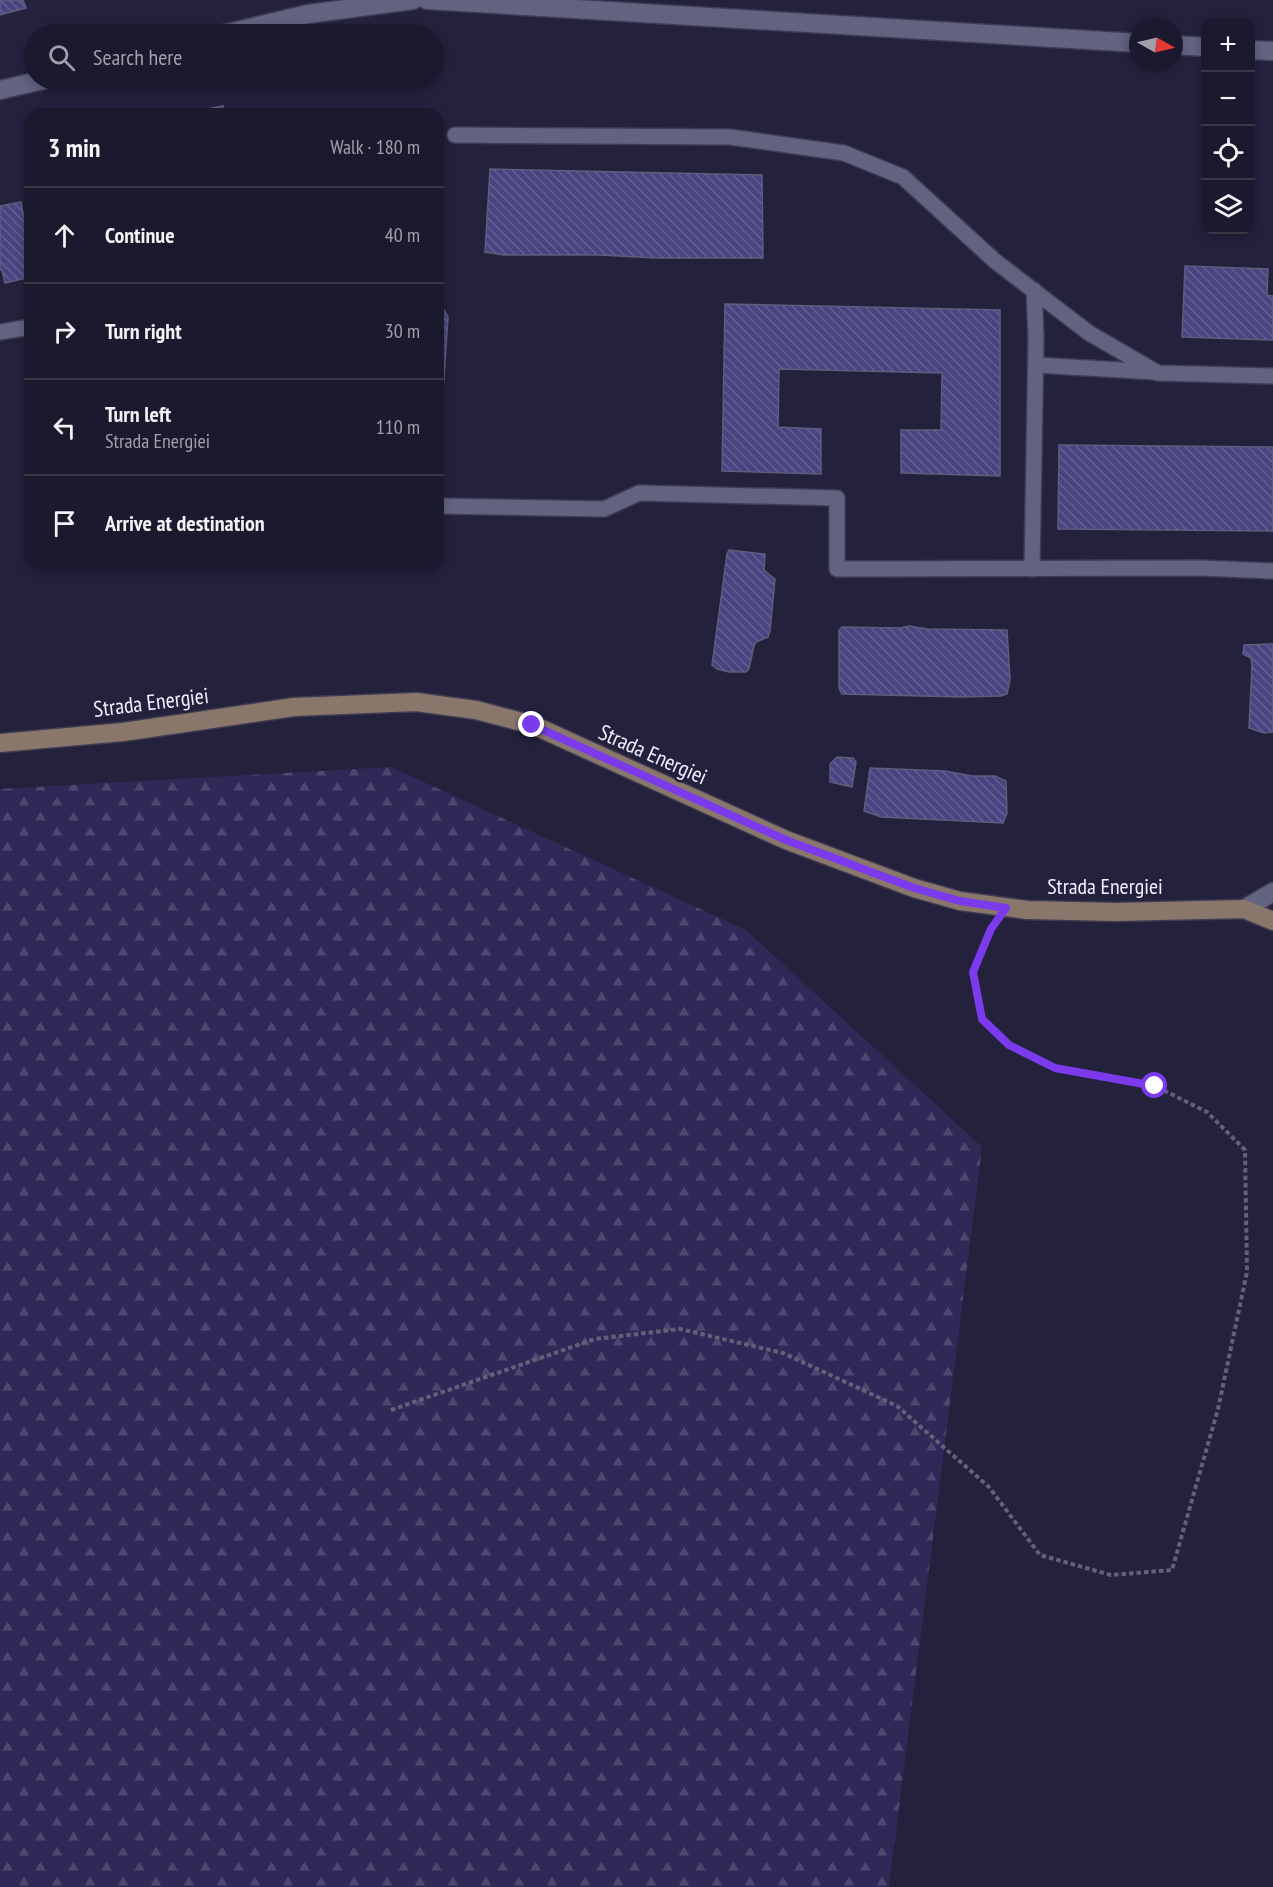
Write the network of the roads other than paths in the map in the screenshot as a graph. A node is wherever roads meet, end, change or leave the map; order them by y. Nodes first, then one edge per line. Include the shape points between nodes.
1 (413, 0) edge
2 (427, 0) edge
3 (266, 24) edge
4 (1129, 42) edge
5 (1183, 46) edge
6 (1201, 47) edge
7 (1255, 50) edge
8 (1273, 51) edge
9 (24, 84) edge
10 (0, 90) edge
11 (455, 135) dead end
12 (1034, 290) junction
13 (24, 328) edge
14 (0, 332) edge
15 (1036, 365) junction
16 (1158, 373) junction
17 (1273, 376) edge
18 (444, 506) edge
19 (1032, 568) junction
20 (1273, 571) edge
21 (0, 743) edge
22 (1273, 892) edge
23 (1244, 909) junction
24 (1273, 921) edge

1 - 3 street via 308,14
2 - 4 street
5 - 6 street
7 - 8 street
9 - 10 street
11 - 12 lane via 730,137 844,153 903,177 994,261
12 - 15 lane
12 - 16 lane via 1089,333
13 - 14 lane
15 - 16 lane
15 - 19 lane
16 - 17 lane
18 - 19 lane via 604,509 639,493 837,498 837,569
19 - 20 lane
21 - 23 street, Strada Energiei via 123,732 294,707 416,702 476,710 532,725 786,840 960,901 1006,908 1116,912
22 - 23 street, Strada Energiei
23 - 24 street

